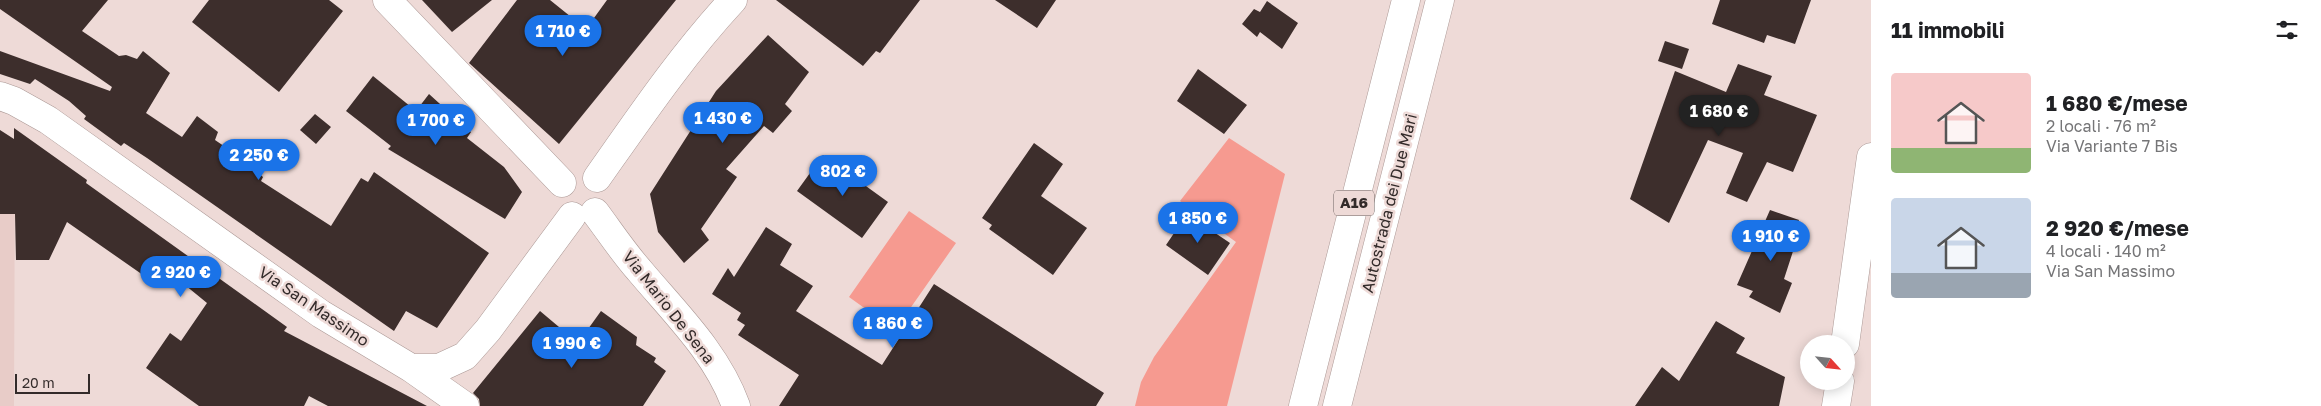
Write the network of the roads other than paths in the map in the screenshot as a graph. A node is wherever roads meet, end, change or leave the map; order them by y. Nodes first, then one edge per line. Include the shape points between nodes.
1 (387, 0) edge
2 (733, 0) edge
3 (1406, 0) edge
4 (1440, 0) edge
5 (0, 96) edge
6 (1871, 157) edge
7 (597, 178) junction
8 (562, 183) junction
9 (584, 214) junction
10 (1846, 335) edge
11 (411, 368) junction
12 (1839, 390) edge
13 (465, 406) edge
14 (736, 406) edge
15 (1303, 406) edge
16 (1337, 406) edge
17 (1836, 406) edge

1 - 8 main road
2 - 7 main road via 660,86
3 - 15 main road, Autostrada dei Due Mari / A16
4 - 16 main road, Autostrada dei Due Mari / A16
5 - 11 main road, Via San Massimo via 48,120 322,314
6 - 10 main road
7 - 8 main road via 582,172
7 - 9 main road via 603,200
8 - 9 main road via 558,192 564,210
9 - 11 main road via 465,356 439,368
9 - 14 main road, Via Mario De Sena via 637,268 699,341 728,384
11 - 13 main road, Via San Massimo
12 - 17 main road

